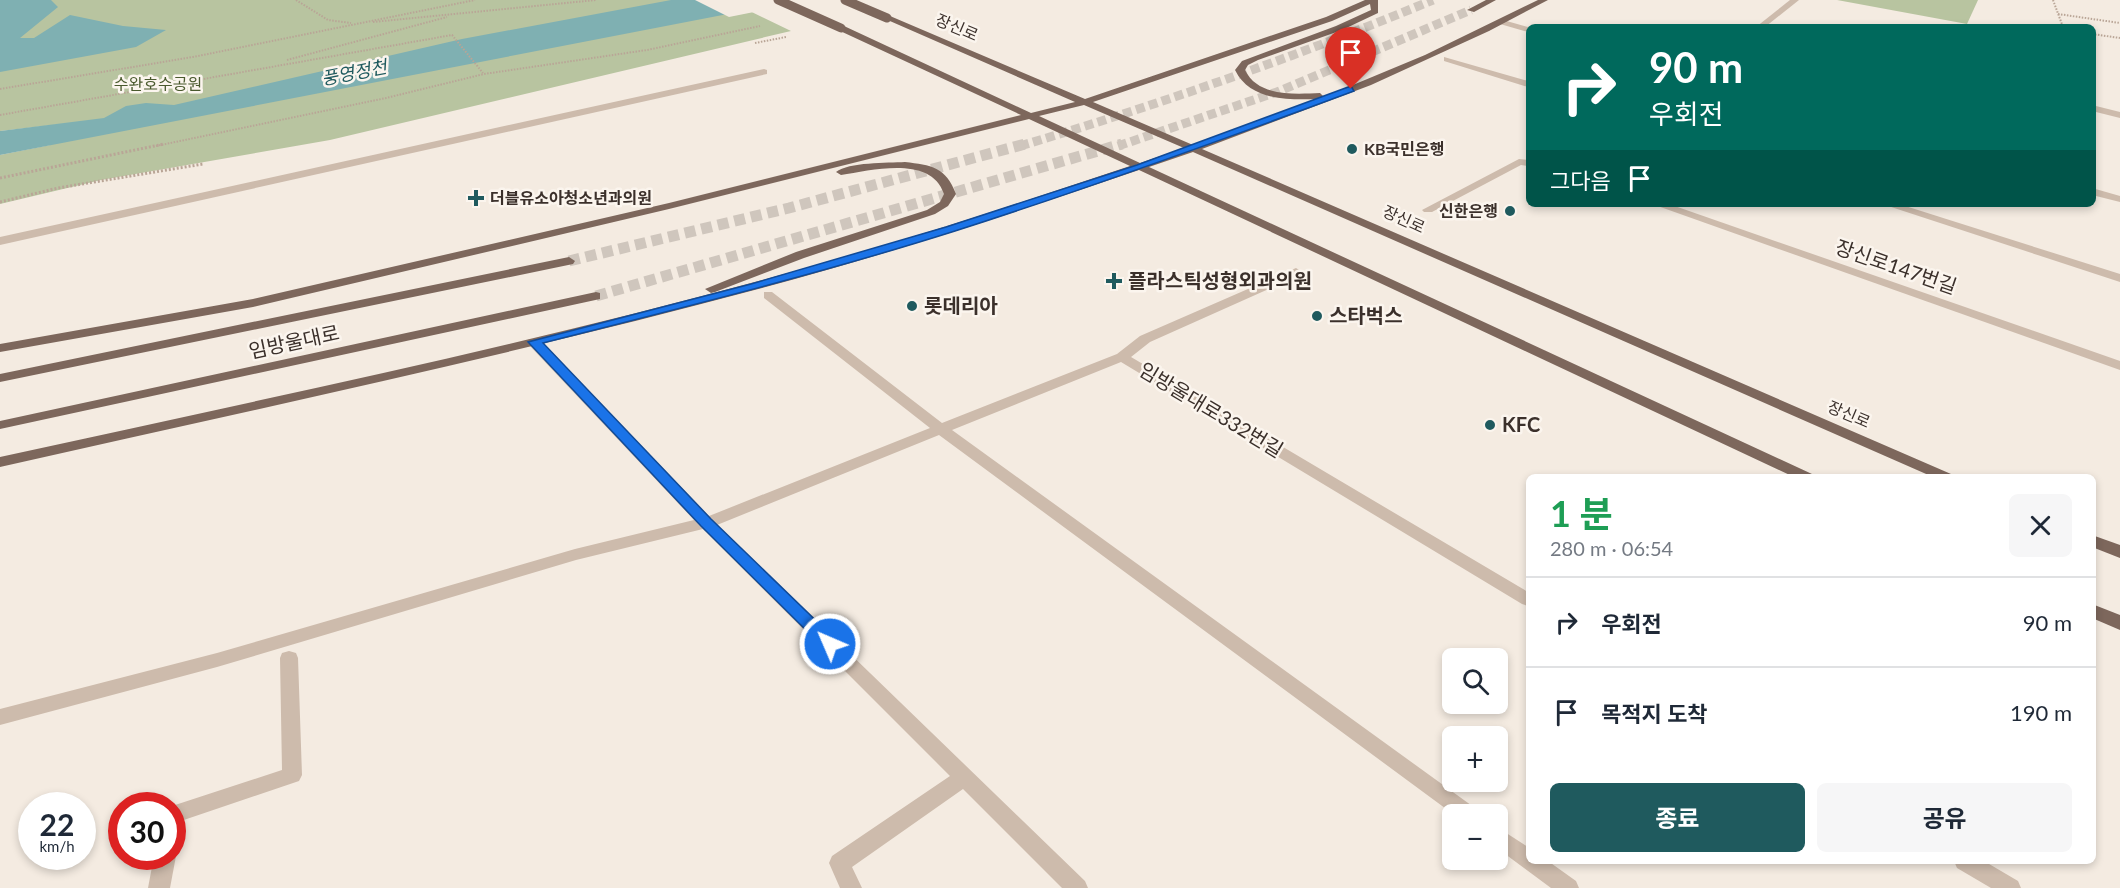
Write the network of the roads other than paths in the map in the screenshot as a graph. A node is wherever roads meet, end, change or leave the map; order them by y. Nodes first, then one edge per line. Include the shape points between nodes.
1 (778, 0) edge
2 (845, 0) edge
3 (1373, 0) edge
4 (1492, 0) edge
5 (1544, 0) edge
6 (1795, 0) edge
7 (1471, 10) tunnel mouth
8 (1503, 22) junction
9 (1764, 24) edge
10 (1526, 29) edge
11 (1447, 59) dead end
12 (764, 72) dead end
13 (1526, 83) edge
14 (1351, 89) junction
15 (1085, 102) junction
16 (2096, 109) edge
17 (2120, 115) edge
18 (1028, 116) junction
19 (1192, 148) junction
20 (1526, 163) edge
21 (1140, 167) junction
22 (2096, 192) edge
23 (2120, 199) edge
24 (669, 206) junction
25 (1667, 207) edge
26 (1897, 207) edge
27 (1428, 210) dead end
28 (0, 241) edge
29 (569, 261) tunnel mouth
30 (1296, 272) dead end
31 (2120, 278) edge
32 (768, 295) dead end
33 (596, 296) tunnel mouth
34 (664, 309) junction
35 (534, 342) junction
36 (0, 348) edge
37 (1122, 357) junction
38 (2120, 366) edge
39 (0, 378) edge
40 (0, 425) edge
41 (939, 428) junction
42 (0, 462) edge
43 (1802, 474) edge
44 (1939, 474) edge
45 (706, 522) junction
46 (2096, 542) edge
47 (2120, 552) edge
48 (1526, 599) edge
49 (2096, 612) edge
50 (2120, 623) edge
51 (289, 658) dead end
52 (0, 717) edge
53 (965, 777) junction
54 (1454, 804) edge
55 (186, 810) edge
56 (1508, 844) edge
57 (1526, 857) edge
58 (1535, 864) edge
59 (1970, 864) edge
60 (162, 870) edge
61 (159, 888) edge
62 (851, 888) edge
63 (1077, 888) edge
64 (1568, 888) edge
65 (2010, 888) edge

1 - 18 main road, bridge
2 - 15 main road, 장신로, bridge
3 - 14 main road via 1375,11 1255,58 1240,70 1250,84 1281,94 1320,96
3 - 15 main road via 1329,19
4 - 7 main road
5 - 8 main road
6 - 9 street
8 - 10 street
8 - 14 main road
11 - 13 street
12 - 28 street
14 - 19 main road
15 - 18 main road
15 - 19 main road, 장신로
16 - 17 street
18 - 21 main road
18 - 24 main road
19 - 21 main road
19 - 44 main road, 장신로
20 - 27 street via 1519,162
21 - 34 main road via 938,232
21 - 43 main road
22 - 23 street
24 - 34 main road via 890,165 942,176 950,194 944,204 931,212 800,255
24 - 36 main road via 253,303
25 - 38 street, 장신로147번길
26 - 31 street
29 - 39 main road, 임방울대로
30 - 37 street via 1145,339
32 - 41 street
33 - 40 main road, 임방울대로
34 - 35 main road
35 - 42 main road
35 - 45 street
37 - 41 street, 임방울대로332번길
37 - 48 street, 임방울대로332번길
41 - 45 street, 임방울대로332번길
41 - 54 street
45 - 52 street, 임방울대로332번길 via 586,552 217,660
45 - 53 street
46 - 47 main road
49 - 50 main road
51 - 55 street via 292,775
53 - 62 street via 840,864
53 - 63 street
56 - 57 street
58 - 64 street
59 - 65 street
60 - 61 street

